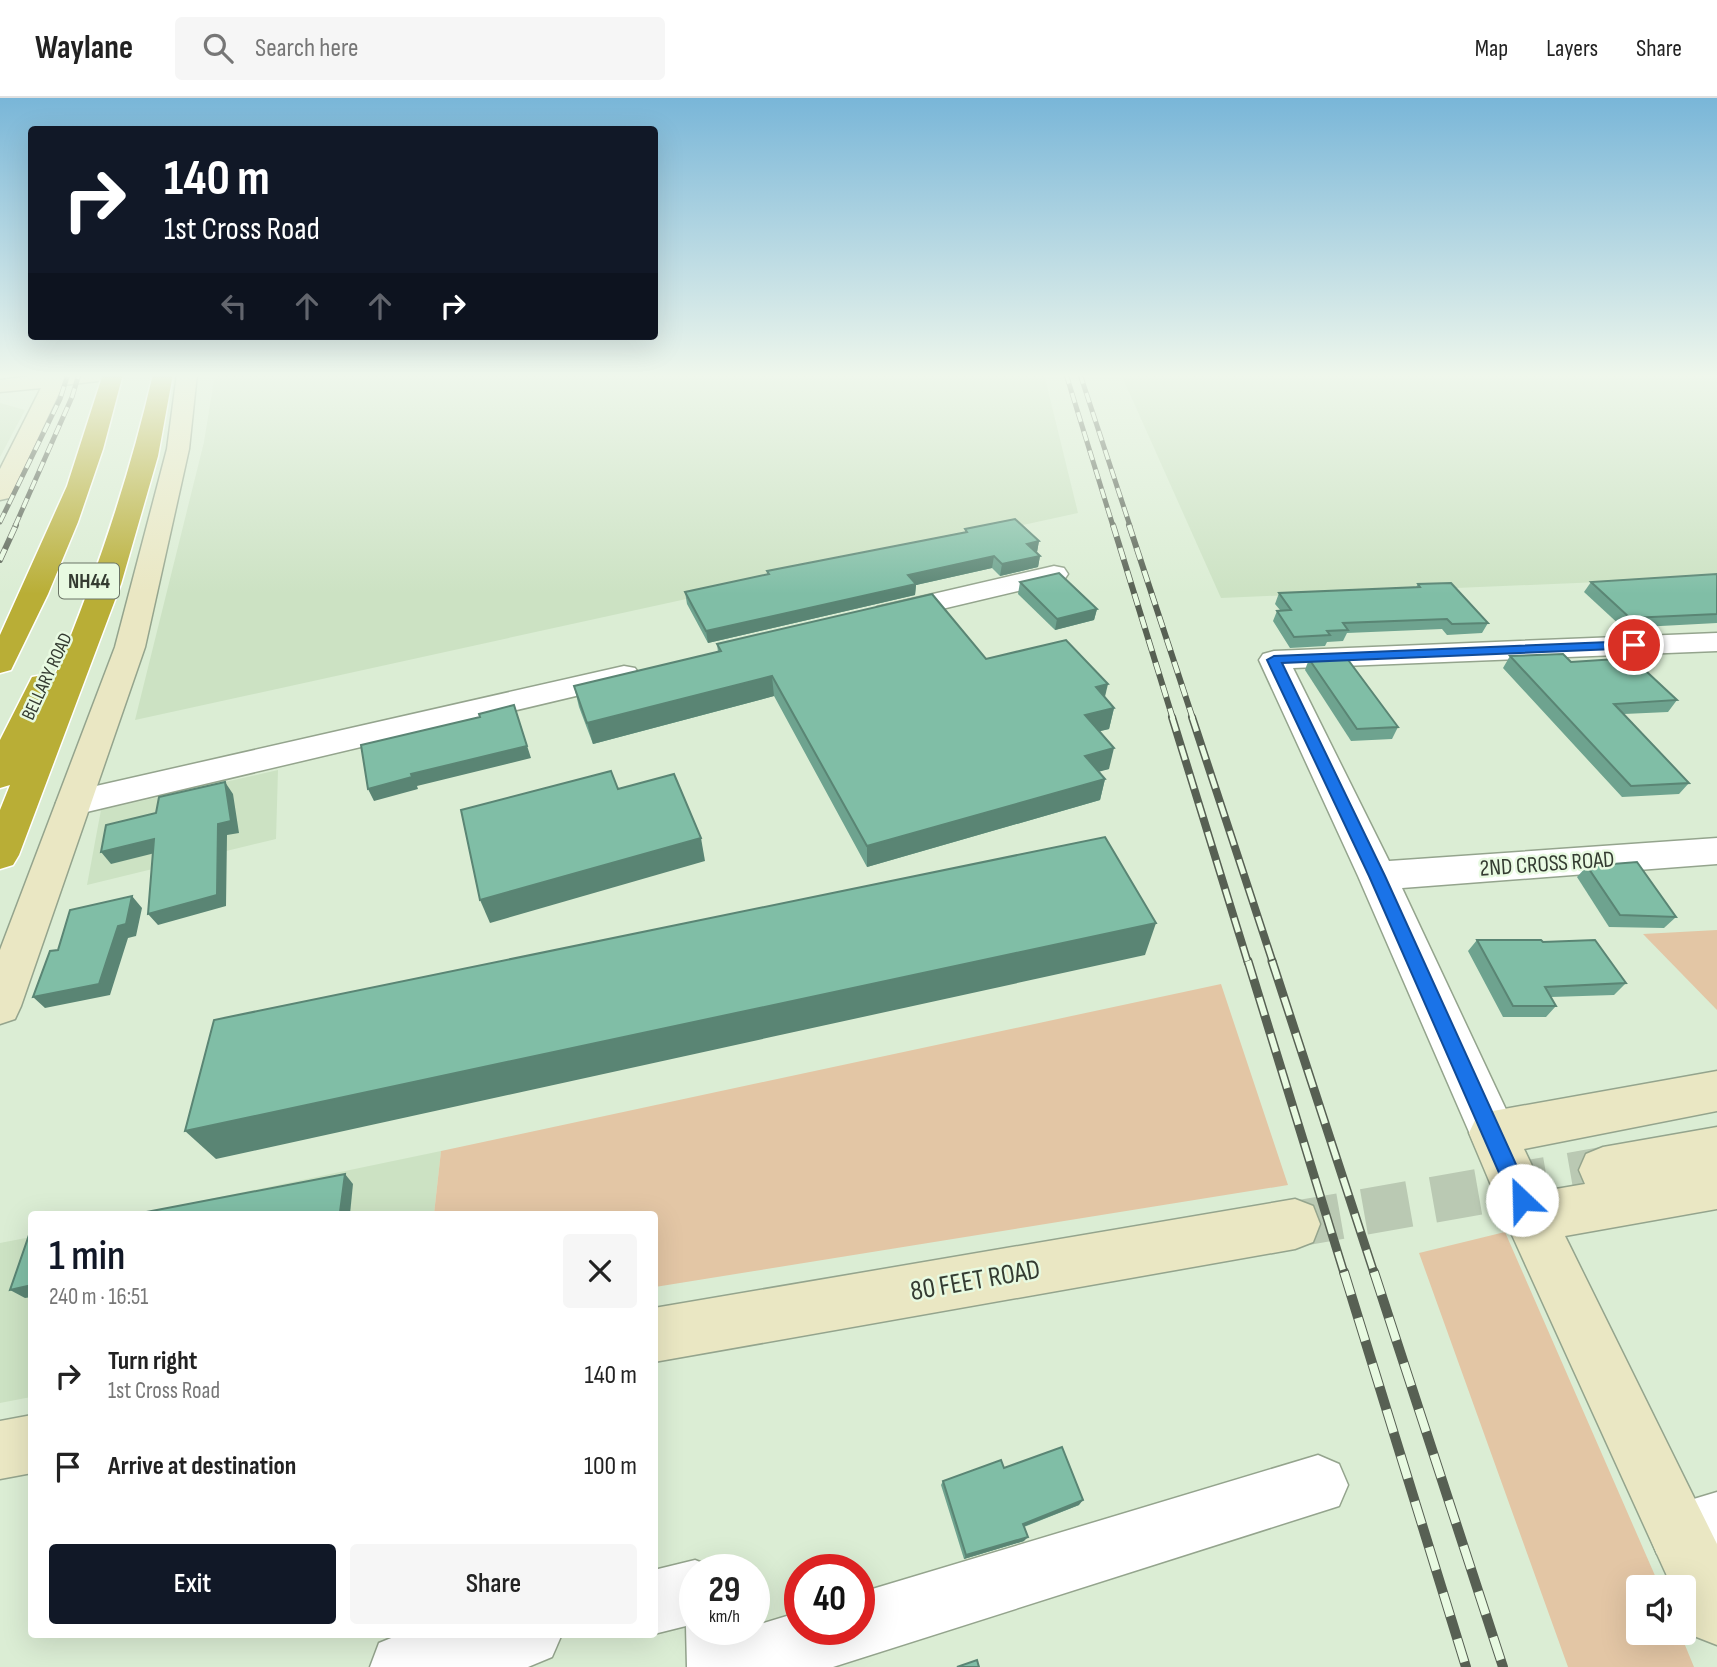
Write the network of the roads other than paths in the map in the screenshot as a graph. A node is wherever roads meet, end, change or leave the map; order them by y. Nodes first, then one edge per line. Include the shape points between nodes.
1 (22, 447) edge
2 (73, 447) edge
3 (91, 447) edge
4 (128, 447) edge
5 (148, 447) edge
6 (178, 447) edge
7 (0, 493) edge
8 (1054, 574) edge
9 (0, 617) edge
10 (864, 619) edge
11 (1717, 642) edge
12 (0, 664) edge
13 (647, 670) edge
14 (0, 776) edge
15 (74, 803) junction
16 (1717, 851) edge
17 (0, 855) edge
18 (1377, 876) junction
19 (0, 1006) edge
20 (1717, 1091) edge
21 (1493, 1133) junction
22 (1717, 1149) edge
23 (1603, 1170) tunnel mouth
24 (1717, 1185) edge
25 (1530, 1218) junction
26 (1295, 1224) tunnel mouth
27 (658, 1334) edge
28 (28, 1445) edge
29 (0, 1450) edge
30 (1318, 1485) dead end
31 (1698, 1527) edge
32 (679, 1596) edge
33 (658, 1601) edge
34 (1717, 1613) edge
35 (875, 1621) edge
36 (514, 1638) edge
37 (719, 1645) edge
38 (799, 1645) edge
39 (403, 1667) edge
40 (720, 1667) edge
41 (728, 1667) edge

1 - 7 street
2 - 9 highway
3 - 12 highway, BELLARY ROAD / NH44 via 37,591
4 - 14 highway, BELLARY ROAD / NH44 via 89,579
5 - 17 highway via 107,583
6 - 15 street via 131,647
8 - 10 street
11 - 18 street via 1274,660
13 - 15 street
15 - 19 street
16 - 18 street, 2ND CROSS ROAD
18 - 21 street
20 - 21 street
21 - 25 street
22 - 23 street
24 - 25 street
25 - 31 street
26 - 27 street, 80 FEET ROAD
28 - 29 street
30 - 35 street
31 - 34 street
32 - 33 street
36 - 39 street
37 - 40 street
38 - 41 street

